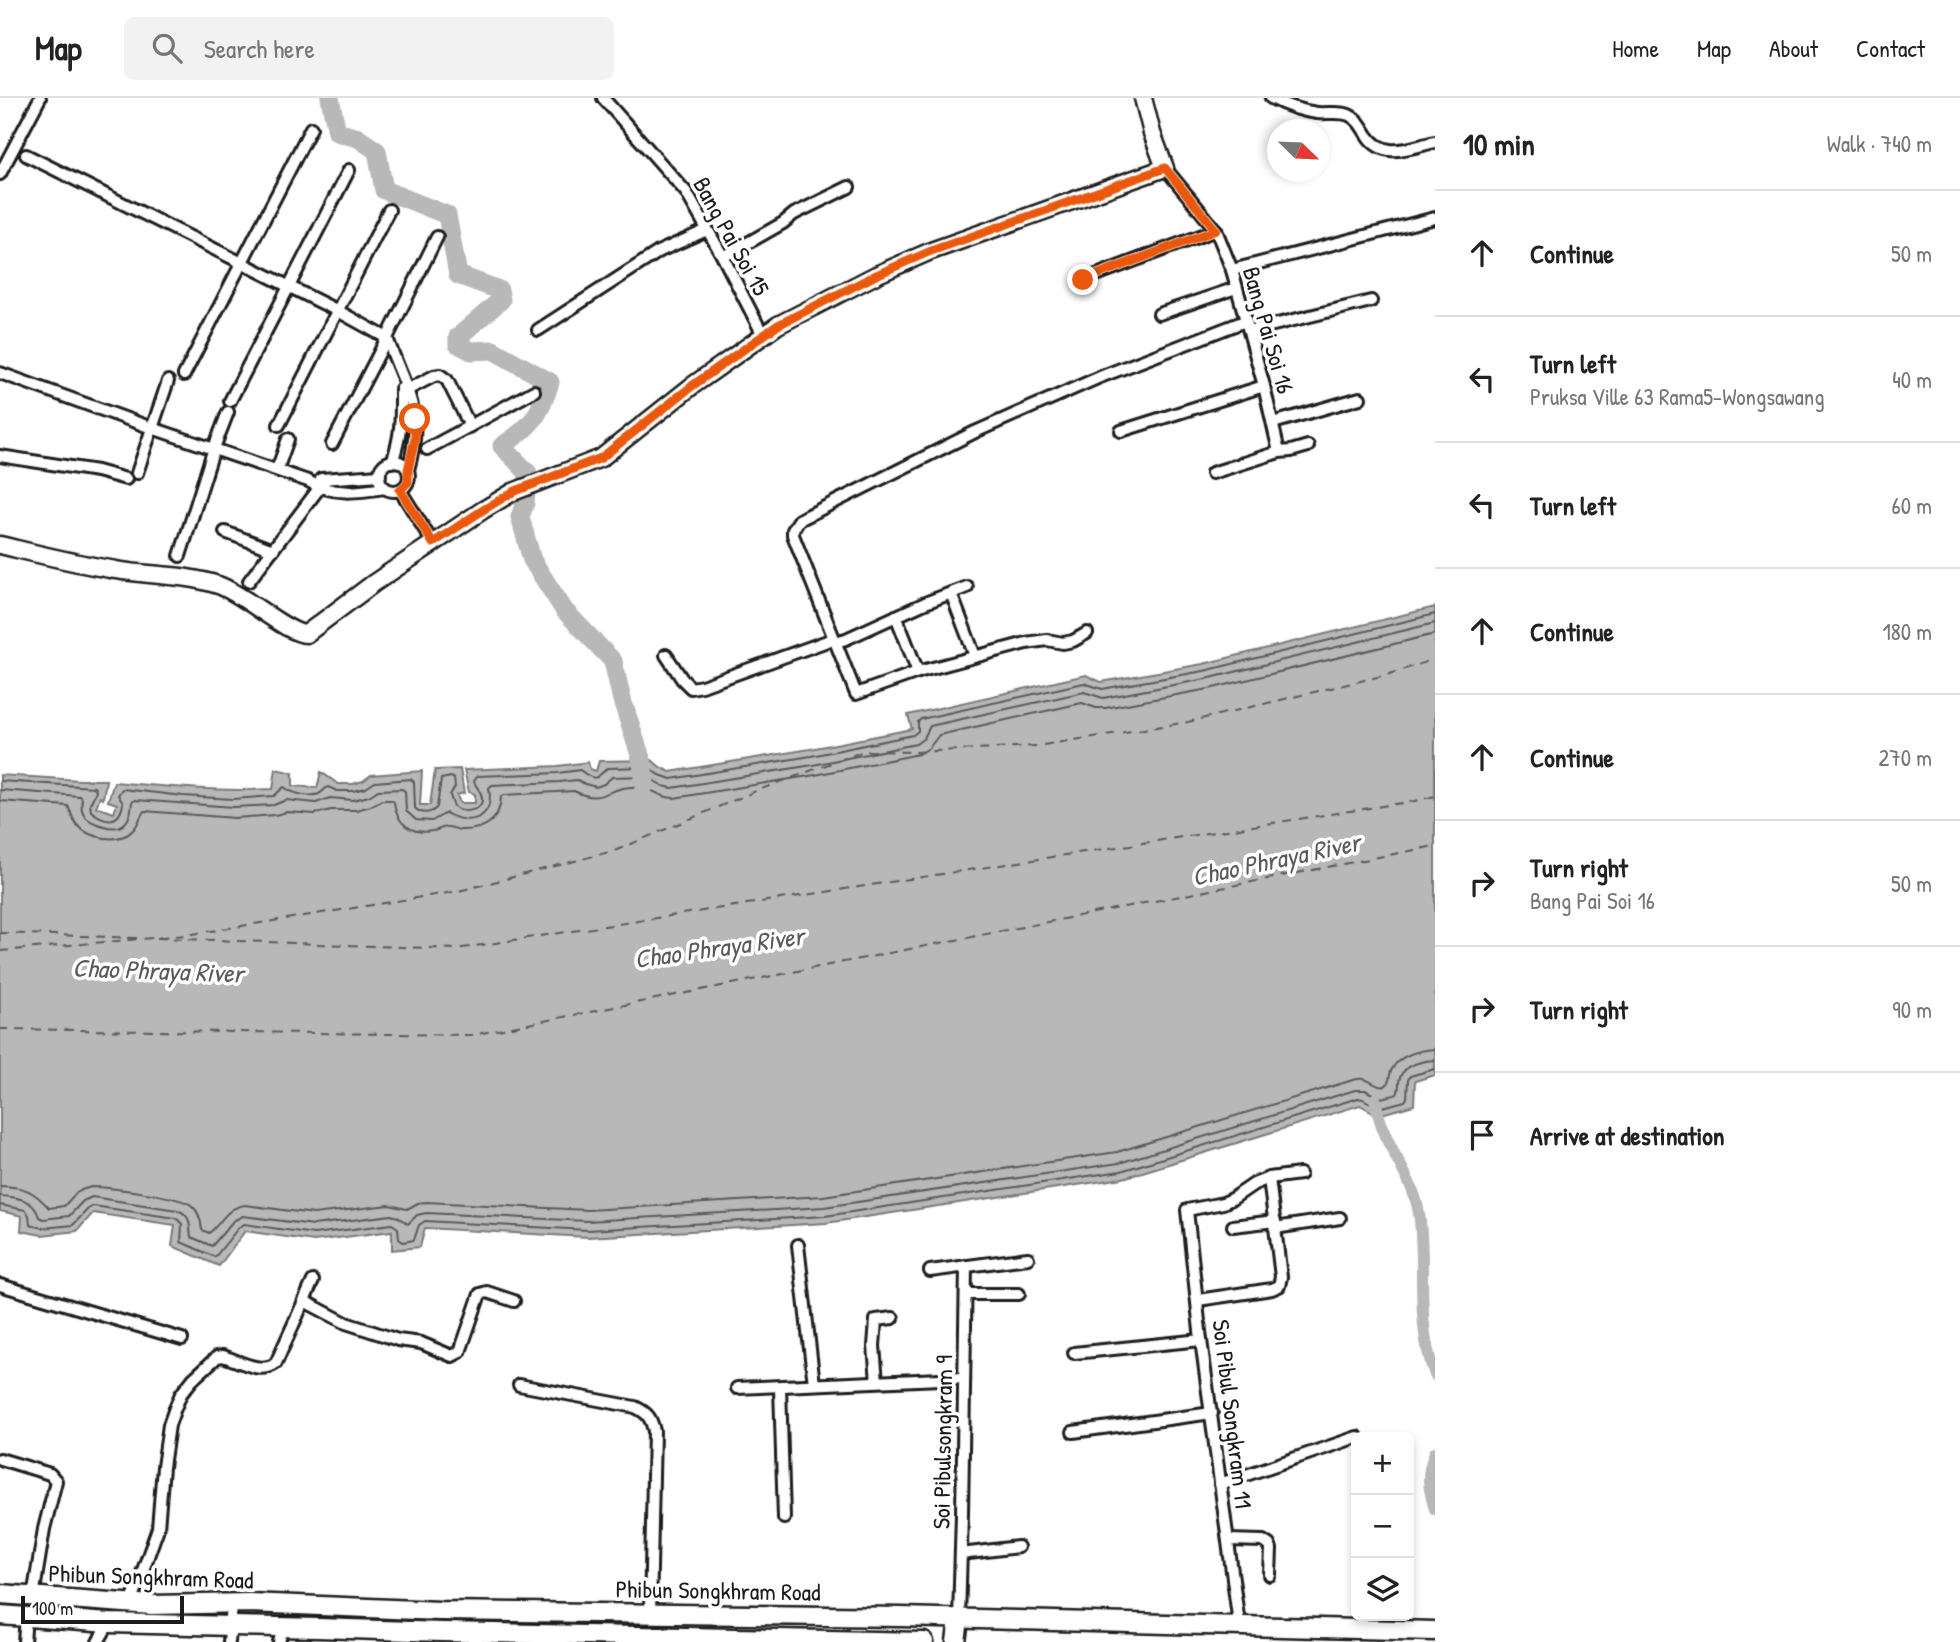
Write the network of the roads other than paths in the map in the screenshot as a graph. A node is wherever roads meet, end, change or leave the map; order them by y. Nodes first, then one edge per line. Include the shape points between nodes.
1 (39, 98) edge
2 (603, 98) edge
3 (1143, 98) edge
4 (1271, 98) edge
5 (311, 128) dead end
6 (1435, 142) edge
7 (26, 155) dead end
8 (1165, 168) junction
9 (349, 170) dead end
10 (0, 174) edge
11 (849, 187) dead end
12 (389, 210) dead end
13 (1435, 218) edge
14 (707, 230) junction
15 (1216, 230) junction
16 (438, 237) dead end
17 (723, 257) junction
18 (242, 263) junction
19 (1232, 271) junction
20 (1083, 280) dead end
21 (289, 286) junction
22 (1236, 288) junction
23 (1371, 301) dead end
24 (338, 311) junction
25 (1159, 314) dead end
26 (1247, 326) junction
27 (538, 330) dead end
28 (762, 335) junction
29 (387, 338) junction
30 (0, 373) edge
31 (184, 375) dead end
32 (168, 381) dead end
33 (1264, 386) junction
34 (405, 391) junction
35 (534, 391) dead end
36 (1360, 398) dead end
37 (1273, 423) junction
38 (279, 425) dead end
39 (470, 426) junction
40 (152, 428) junction
41 (1121, 431) dead end
42 (288, 439) dead end
43 (332, 444) dead end
44 (1308, 446) dead end
45 (214, 448) junction
46 (427, 449) dead end
47 (1279, 452) junction
48 (0, 456) edge
49 (392, 462) junction
50 (277, 470) junction
51 (408, 470) junction
52 (1212, 473) dead end
53 (380, 475) junction
54 (323, 483) junction
55 (385, 488) junction
56 (400, 490) junction
57 (226, 532) dead end
58 (433, 543) junction
59 (0, 545) edge
60 (274, 550) junction
61 (180, 556) dead end
62 (250, 581) dead end
63 (967, 587) dead end
64 (951, 593) junction
65 (896, 616) junction
66 (1087, 633) dead end
67 (834, 641) junction
68 (666, 655) dead end
69 (975, 656) junction
70 (918, 672) junction
71 (1300, 1174) dead end
72 (1269, 1178) junction
73 (1340, 1218) dead end
74 (1275, 1224) junction
75 (1233, 1226) dead end
76 (798, 1245) dead end
77 (1028, 1258) dead end
78 (966, 1266) junction
79 (930, 1271) dead end
80 (313, 1281) dead end
81 (0, 1285) edge
82 (966, 1294) junction
83 (1019, 1294) dead end
84 (1198, 1300) junction
85 (304, 1301) junction
86 (514, 1301) dead end
87 (893, 1318) dead end
88 (182, 1339) dead end
89 (1201, 1340) junction
90 (1074, 1353) dead end
91 (963, 1378) junction
92 (877, 1381) junction
93 (814, 1384) junction
94 (519, 1385) dead end
95 (780, 1387) junction
96 (737, 1388) dead end
97 (1212, 1413) junction
98 (1073, 1432) dead end
99 (1351, 1439) edge
100 (0, 1458) edge
101 (1220, 1484) junction
102 (785, 1518) dead end
103 (1228, 1540) junction
104 (1018, 1547) dead end
105 (961, 1554) junction
106 (1270, 1575) dead end
107 (0, 1594) edge
108 (33, 1597) junction
109 (131, 1604) junction
110 (232, 1604) junction
111 (192, 1605) junction
112 (650, 1614) junction
113 (0, 1615) edge
114 (26, 1617) junction
115 (959, 1619) junction
116 (109, 1623) junction
117 (1239, 1624) junction
118 (190, 1625) junction
119 (1435, 1631) edge
120 (229, 1634) edge
121 (281, 1635) edge
122 (504, 1637) edge
123 (639, 1639) edge
124 (24, 1642) edge
125 (98, 1642) edge
126 (924, 1642) edge
127 (956, 1642) edge

1 - 10 street
2 - 14 street, Bang Pai Soi 15 via 676,179
3 - 8 street
4 - 6 street via 1293,109 1352,116 1380,149
5 - 18 street
7 - 18 street
8 - 15 street, Bang Pai Soi 16
8 - 28 street via 931,251
9 - 21 street
11 - 17 street
12 - 24 street
13 - 19 street
14 - 17 street, Bang Pai Soi 15
14 - 27 street via 660,251
15 - 19 street, Bang Pai Soi 16
15 - 20 street
16 - 29 street
17 - 28 street, Bang Pai Soi 15
18 - 21 street
18 - 31 street
19 - 22 street, Bang Pai Soi 16
21 - 24 street
21 - 45 street via 229,406
22 - 25 street
22 - 26 street, Bang Pai Soi 16
23 - 26 street
24 - 29 street
24 - 38 street
26 - 33 street, Bang Pai Soi 16
26 - 67 street via 1100,377 995,423 799,520 793,535
28 - 58 street via 601,458 513,492
29 - 34 street
29 - 43 street
30 - 40 street
32 - 40 street
33 - 37 street, Bang Pai Soi 16
33 - 41 street
34 - 39 street via 434,376 444,377
34 - 49 street
34 - 51 street via 415,419
35 - 39 street
36 - 37 street
37 - 47 street, Bang Pai Soi 16
39 - 46 street
40 - 45 street
40 - 48 street via 131,476
42 - 50 street
44 - 47 street
45 - 50 street
45 - 61 street
47 - 52 street
49 - 51 street
49 - 53 street
50 - 54 street
51 - 56 street via 408,482
53 - 54 street
53 - 55 street
54 - 55 street via 352,492
54 - 60 street
55 - 56 street
56 - 58 street
57 - 60 street
58 - 59 street via 306,634 294,632 217,585
60 - 62 street
63 - 64 street
64 - 65 street
64 - 69 street
65 - 67 street
65 - 70 street
66 - 69 street via 1073,641 1026,643
67 - 68 street via 691,688
67 - 70 street via 856,694
69 - 70 street
71 - 72 street
72 - 74 street
72 - 84 street, Soi Pibul Songkram 11 via 1223,1203 1187,1210
73 - 74 street
74 - 75 street
74 - 84 street via 1279,1286
76 - 93 street
77 - 78 street
78 - 79 street
78 - 82 street, Soi Pibulsongkram 9
80 - 85 street
81 - 88 street
82 - 83 street
82 - 91 street, Soi Pibulsongkram 9
84 - 89 street, Soi Pibul Songkram 11
85 - 86 street via 346,1323 452,1356 460,1352 480,1294
85 - 109 street via 271,1368 217,1357 181,1394 169,1425 158,1528
87 - 92 street via 876,1320
89 - 90 street
89 - 97 street, Soi Pibul Songkram 11
91 - 92 street
91 - 105 street, Soi Pibulsongkram 9
92 - 93 street
93 - 95 street
94 - 112 street via 635,1407 651,1420
95 - 96 street
95 - 102 street
97 - 98 street
97 - 101 street, Soi Pibul Songkram 11
99 - 101 street
100 - 108 street via 50,1474 56,1481
101 - 103 street, Soi Pibul Songkram 11
103 - 106 street via 1269,1545
103 - 117 street, Soi Pibul Songkram 11
104 - 105 street
105 - 115 street, Soi Pibulsongkram 9
107 - 108 main road, Phibun Songkhram Road
108 - 109 main road, Phibun Songkhram Road
109 - 111 main road, Phibun Songkhram Road
110 - 111 main road, Phibun Songkhram Road
110 - 112 main road, Phibun Songkhram Road
110 - 120 street
111 - 118 main road
112 - 115 main road, Phibun Songkhram Road
113 - 114 main road, Phibun Songkhram Road
114 - 116 main road, Phibun Songkhram Road
114 - 124 street
115 - 117 main road, Phibun Songkhram Road
115 - 127 main road
116 - 118 main road, Phibun Songkhram Road
116 - 125 street
117 - 119 main road, Phibun Songkhram Road
118 - 120 main road, Phibun Songkhram Road
120 - 121 main road, Phibun Songkhram Road
121 - 122 main road, Phibun Songkhram Road
122 - 123 main road, Phibun Songkhram Road
123 - 126 main road, Phibun Songkhram Road

